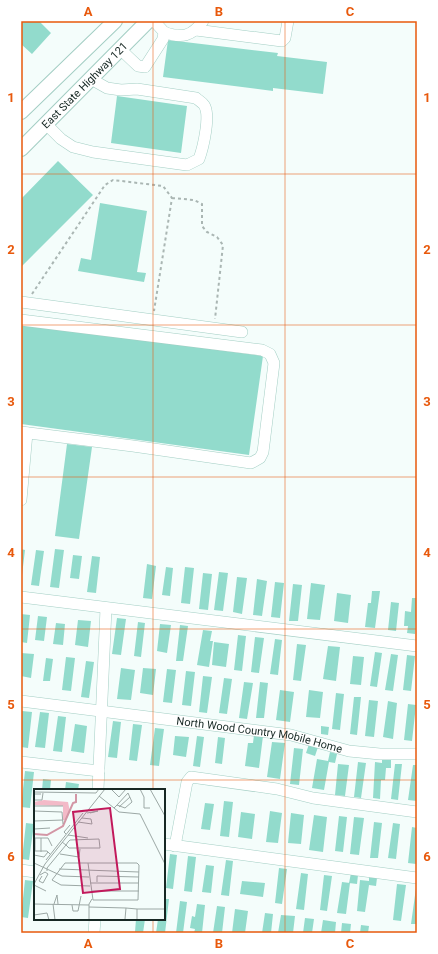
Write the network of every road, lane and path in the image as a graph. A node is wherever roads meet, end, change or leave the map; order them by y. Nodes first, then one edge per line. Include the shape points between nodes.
1 (114, 21) edge
2 (148, 21) edge
3 (154, 21) edge
4 (203, 21) edge
5 (288, 21) edge
6 (196, 30) junction
7 (164, 32) junction
8 (120, 49) junction
9 (91, 79) junction
10 (21, 112) edge
11 (46, 124) junction
12 (21, 149) edge
13 (172, 198) junction
14 (38, 286) dead end
15 (21, 302) edge
16 (156, 304) dead end
17 (216, 311) dead end
18 (21, 320) edge
19 (242, 332) dead end
20 (24, 432) edge
21 (21, 500) edge
22 (21, 596) edge
23 (106, 608) junction
24 (417, 646) edge
25 (21, 701) edge
26 (102, 712) junction
27 (417, 754) edge
28 (21, 762) edge
29 (99, 771) junction
30 (98, 789) edge
31 (417, 812) edge
32 (170, 845) edge
33 (21, 870) edge
34 (34, 872) edge
35 (417, 878) edge
36 (94, 920) edge
37 (94, 933) edge

1 - 10 main road
2 - 8 main road, East State Highway 121
3 - 7 street
4 - 6 street
5 - 6 street via 285,38 282,41
6 - 7 street via 186,35
7 - 8 street via 164,39 145,67 138,66
8 - 9 main road, East State Highway 121
9 - 11 main road, East State Highway 121
9 - 11 street via 107,88 137,89 196,98 204,104 207,114 199,159 187,165 93,152 73,147
11 - 12 main road, East State Highway 121
13 - 14 path via 162,186 113,180 105,185
13 - 16 path
13 - 17 path via 194,200 202,204 202,226 223,245
15 - 19 street
18 - 20 street via 262,350 270,354 274,363 263,452 260,458 250,463
20 - 21 street
22 - 23 street
23 - 24 street
23 - 26 street
25 - 26 street, North Wood Country Mobile Home
26 - 27 street, North Wood Country Mobile Home via 290,735 349,751
26 - 29 street
28 - 29 street
29 - 30 street
31 - 32 street via 313,798 277,789 191,777 187,782
32 - 35 street
33 - 34 street
36 - 37 street

